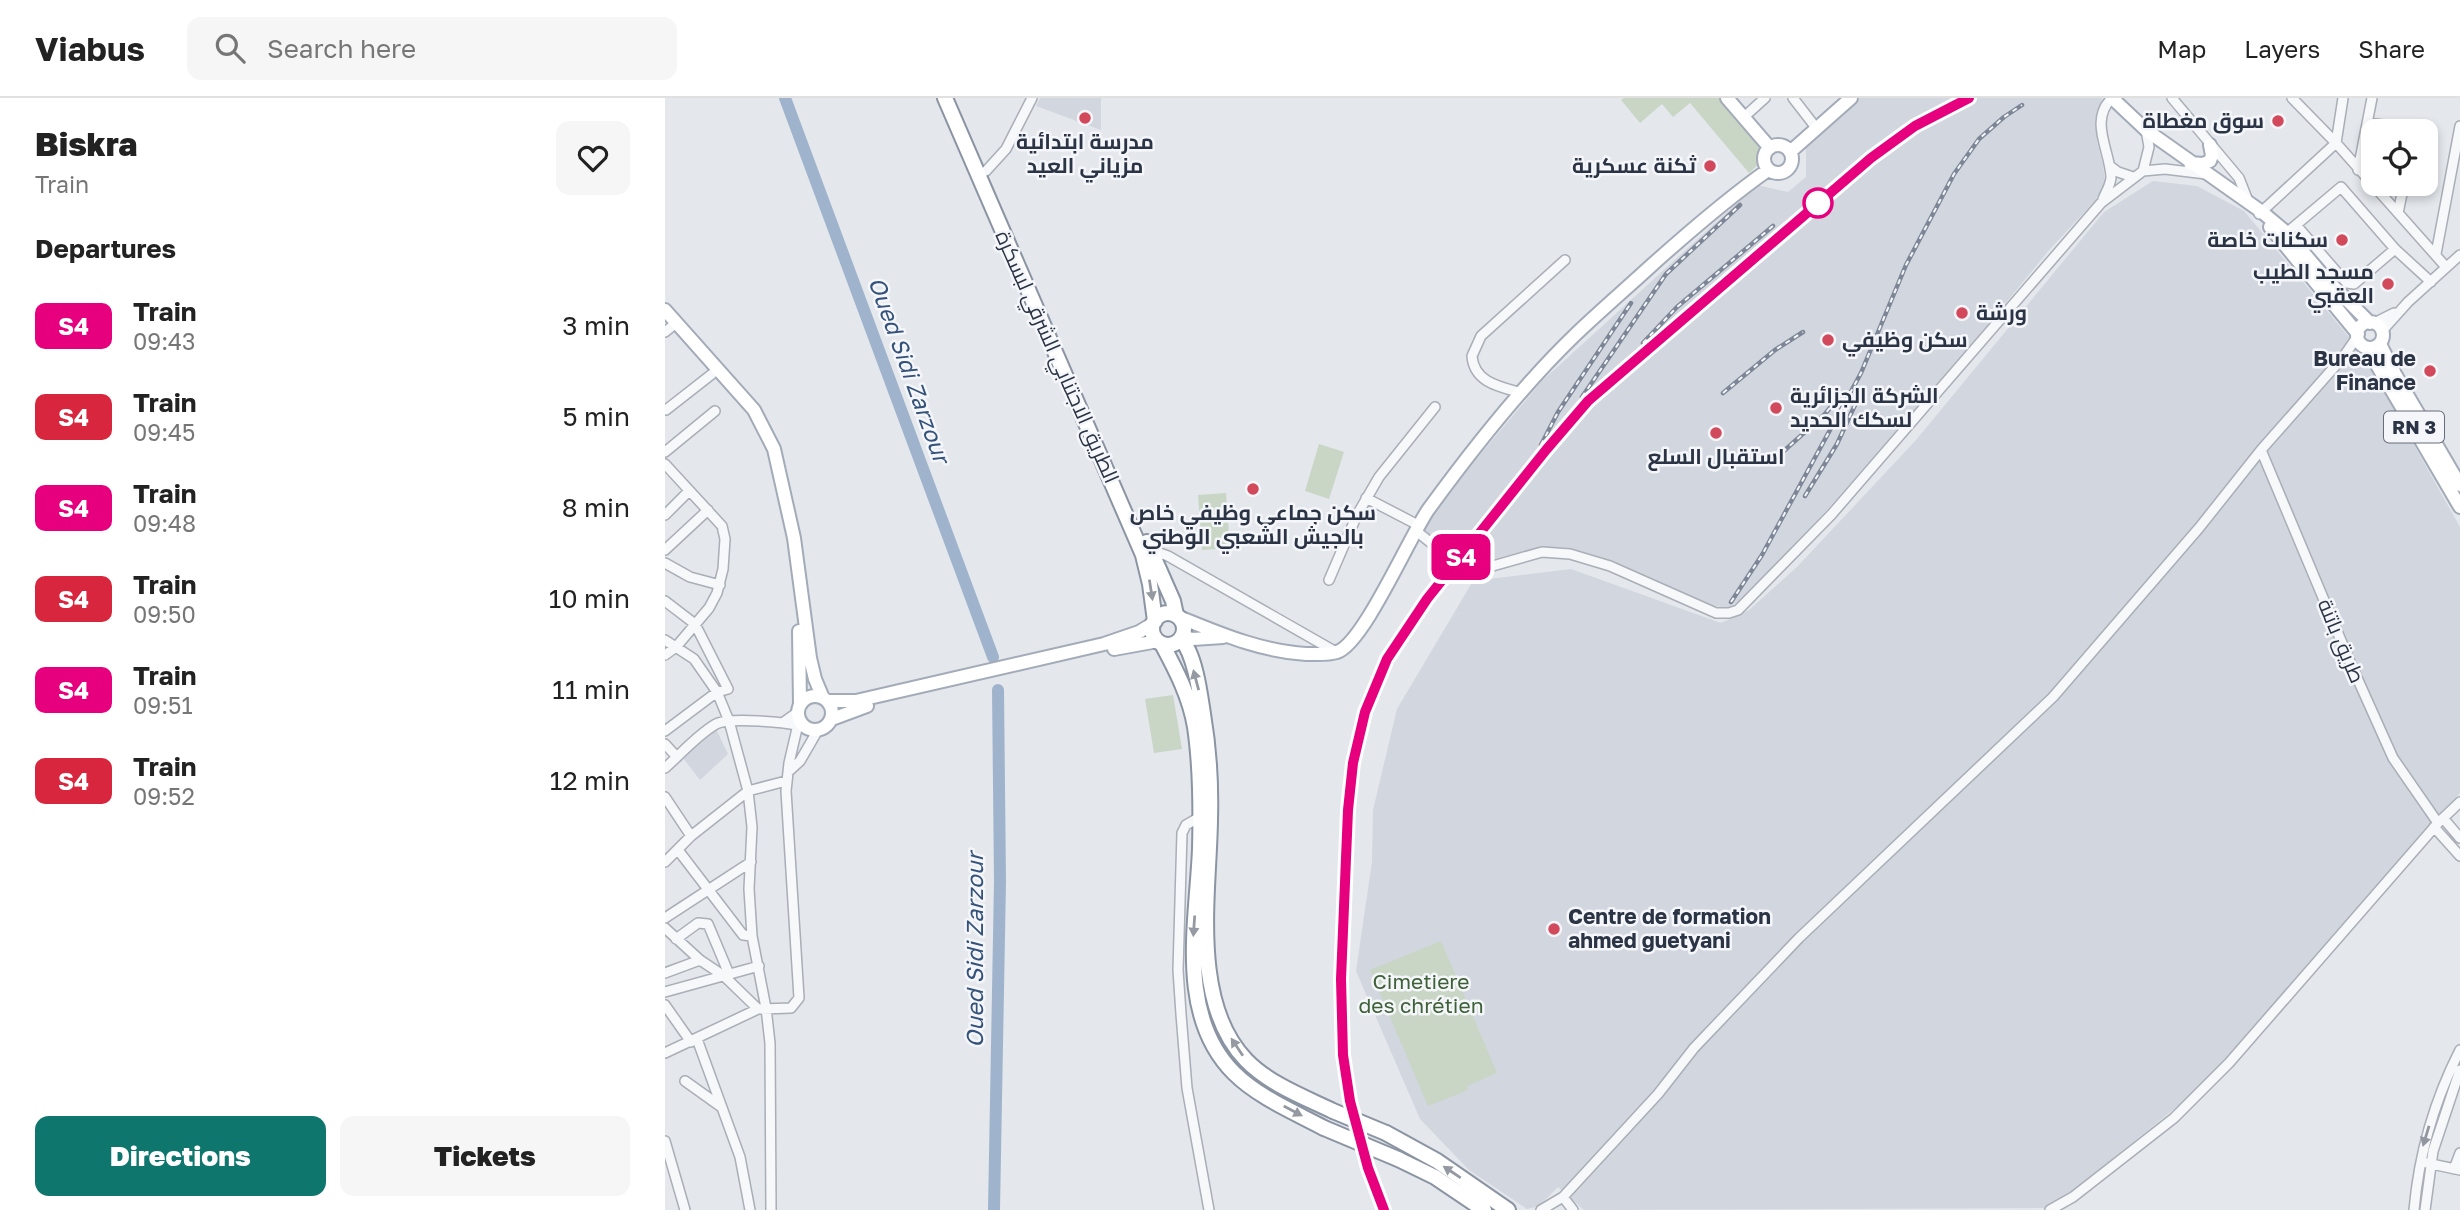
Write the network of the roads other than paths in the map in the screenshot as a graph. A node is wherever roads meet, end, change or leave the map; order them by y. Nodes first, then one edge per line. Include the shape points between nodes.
1 (945, 98) edge
2 (954, 98) edge
3 (1032, 98) edge
4 (1727, 98) edge
5 (1765, 98) edge
6 (1793, 98) edge
7 (1851, 98) edge
8 (2112, 98) edge
9 (2172, 98) edge
10 (2292, 98) edge
11 (2343, 98) edge
12 (2372, 98) edge
13 (1744, 117) junction
14 (2368, 119) edge
15 (2460, 126) edge
16 (1817, 129) junction
17 (2146, 130) junction
18 (2336, 142) junction
19 (2210, 145) junction
20 (1770, 148) junction
21 (1790, 152) junction
22 (2361, 154) edge
23 (2190, 163) junction
24 (2110, 166) junction
25 (1768, 170) junction
26 (2358, 170) junction
27 (986, 171) junction
28 (2143, 171) junction
29 (2206, 174) junction
30 (2133, 177) junction
31 (2402, 196) edge
32 (2101, 203) junction
33 (2256, 209) junction
34 (2398, 213) junction
35 (2288, 232) junction
36 (2395, 249) junction
37 (2436, 254) junction
38 (2460, 255) edge
39 (1565, 260) dead end
40 (2446, 267) junction
41 (2330, 274) junction
42 (2431, 282) junction
43 (665, 310) edge
44 (669, 325) edge
45 (2369, 336) junction
46 (712, 374) junction
47 (1522, 393) junction
48 (1435, 407) dead end
49 (666, 410) edge
50 (715, 411) dead end
51 (2425, 435) junction
52 (2261, 450) junction
53 (665, 452) edge
54 (665, 464) edge
55 (2460, 485) edge
56 (689, 491) junction
57 (1366, 498) junction
58 (2460, 507) edge
59 (708, 510) junction
60 (665, 514) edge
61 (1416, 528) junction
62 (665, 550) edge
63 (1151, 550) junction
64 (665, 563) edge
65 (1329, 580) dead end
66 (720, 585) junction
67 (665, 601) edge
68 (1178, 616) junction
69 (1154, 622) junction
70 (695, 624) junction
71 (1306, 635) junction
72 (1227, 636) junction
73 (1182, 638) junction
74 (665, 640) edge
75 (1160, 643) junction
76 (676, 647) junction
77 (1297, 653) junction
78 (1336, 653) junction
79 (665, 655) edge
80 (717, 692) junction
81 (825, 699) junction
82 (800, 718) junction
83 (832, 719) junction
84 (729, 721) junction
85 (818, 730) junction
86 (665, 732) edge
87 (665, 744) edge
88 (677, 757) junction
89 (665, 768) edge
90 (787, 777) junction
91 (748, 791) junction
92 (665, 797) edge
93 (2459, 806) edge
94 (1200, 817) junction
95 (2439, 823) junction
96 (691, 836) junction
97 (2460, 838) edge
98 (678, 850) junction
99 (2460, 856) edge
100 (665, 862) edge
101 (751, 862) junction
102 (708, 888) junction
103 (665, 918) edge
104 (665, 928) edge
105 (752, 936) junction
106 (676, 939) junction
107 (700, 960) junction
108 (759, 966) junction
109 (665, 973) edge
110 (727, 975) junction
111 (665, 992) edge
112 (665, 1005) edge
113 (762, 1009) junction
114 (694, 1041) junction
115 (2460, 1050) edge
116 (665, 1053) edge
117 (2460, 1070) edge
118 (685, 1081) dead end
119 (720, 1106) junction
120 (665, 1141) edge
121 (2460, 1153) edge
122 (2420, 1161) junction
123 (2431, 1164) junction
124 (2457, 1169) edge
125 (2073, 1197) junction
126 (1558, 1203) edge
127 (685, 1210) edge
128 (750, 1210) edge
129 (771, 1210) edge
130 (1209, 1210) edge
131 (1484, 1210) edge
132 (1509, 1210) edge
133 (1541, 1210) edge
134 (1573, 1210) edge
135 (2050, 1210) edge
136 (2074, 1210) edge
137 (2414, 1210) edge
138 (2425, 1210) edge

1 -> 69 highway, الطريق الاجتنابي الشرقي لبسكرة via 1143,555
2 - 27 highway, الطريق الاجتنابي الشرقي لبسكرة
3 - 27 street via 1006,149
4 - 13 main road
5 - 13 street
6 - 16 street
7 - 16 main road
8 - 17 main road, RN 3
8 - 24 street via 2101,127
9 - 19 street
10 - 18 street
11 - 18 street
12 - 14 street
13 - 20 main road
15 - 37 street
16 - 21 main road
17 - 23 main road, RN 3
17 - 28 street via 2149,147
18 - 26 street
18 - 33 street
19 - 23 main road via 2210,161
19 - 33 street via 2239,178
20 - 21 main road via 1779,145
20 - 25 main road via 1764,161
21 - 25 main road via 1792,165 1786,172
22 - 26 street
23 - 29 main road, RN 3
24 - 30 street
24 - 32 street via 2110,184
25 - 47 main road via 1618,295
26 - 34 street
27 - 63 highway, الطريق الاجتنابي الشرقي لبسكرة
28 - 29 street
28 - 30 street
29 - 33 main road, RN 3
30 - 32 street
31 - 34 street
32 - 61 street via 1831,515 1738,610 1716,613 1610,566 1570,554 1542,552 1467,569
33 - 35 main road, RN 3
34 - 37 street
35 - 36 street via 2341,187
35 - 41 main road, RN 3
35 - 45 main road, RN 3
36 - 41 street via 2354,284
36 - 42 street
37 - 40 street
38 - 40 street
39 - 47 street via 1481,335 1472,356 1484,380
40 - 42 street
41 - 45 main road, RN 3
42 - 45 street
43 - 44 main road
44 - 46 main road
44 - 81 main road via 754,410 774,449 794,538 810,658
45 - 51 main road, RN 3 via 2395,374
45 - 52 street via 2344,356
46 - 49 street
46 - 82 main road via 757,429 773,468 799,632
47 - 61 main road
48 - 57 street
50 - 53 street
51 - 55 main road, RN 3
51 - 58 main road, RN 3
52 - 95 street, طريق باتنة via 2393,758
52 - 126 street via 2053,697 1798,938
54 - 56 street
56 - 59 street
56 - 60 street
57 - 61 street
57 - 65 street
59 - 62 street
59 - 66 street via 725,535
61 - 78 main road via 1352,642
63 - 68 highway, الطريق الاجتنابي الشرقي لبسكرة
63 - 71 street via 1168,555
64 - 66 street via 690,577
66 - 70 street
67 - 70 street
68 - 69 highway via 1167,613
68 - 72 main road
68 - 73 highway via 1184,629
69 - 75 highway via 1153,633
69 - 81 main road via 1104,644 856,701
70 - 76 street
70 - 80 street via 727,687
71 - 77 street via 1306,647
71 - 78 street
72 - 73 main road
72 - 77 main road
73 - 75 highway via 1170,645
132 -> 73 highway, bridge via 1386,1133 1293,1092 1246,1060 1234,1044 1212,992 1207,947 1209,759 1200,694
74 - 76 street
75 - 83 main road via 1127,646 865,706
75 - 94 highway via 1181,682 1195,728
76 - 79 street
76 - 80 street via 694,659
77 - 78 main road
80 - 84 street
80 - 86 street
81 - 82 main road via 810,696
81 - 83 main road
82 - 84 street
82 - 85 main road
82 - 90 street
83 - 85 main road
84 - 88 street via 715,725
84 - 91 street
85 - 90 street
87 - 88 street
88 - 89 street
90 - 91 street
90 - 113 street via 800,994 791,1008
91 - 96 street
91 - 101 street
92 - 96 street
93 - 95 street
94 - 130 street via 1182,833 1178,970 1188,1088
94 -> 131 highway, bridge via 1193,946 1197,994 1219,1054 1234,1073 1285,1108 1435,1177
95 - 97 street, طريق باتنة
95 - 99 street, طريق باتنة
95 - 125 street via 2229,1063 2174,1118
96 - 98 street
98 - 100 street
98 - 102 street
101 - 102 street
101 - 105 street
102 - 103 street
102 - 105 street via 743,935
104 - 106 street
105 - 108 street
106 - 107 street
106 - 110 street via 698,923 708,924
107 - 109 street
107 - 110 street
108 - 110 street
108 - 113 street
110 - 111 street
110 - 113 street
112 - 114 street
113 - 114 street
113 - 129 street via 771,1079
114 - 116 street
114 - 119 street
115 -> 122 street
117 - 123 street
118 - 119 street
119 - 128 street via 740,1157
120 - 127 street
121 - 124 street
122 - 123 street
122 - 137 street
123 - 124 street
123 - 138 street
125 - 135 street
125 - 136 street
126 - 133 street
126 - 134 street

